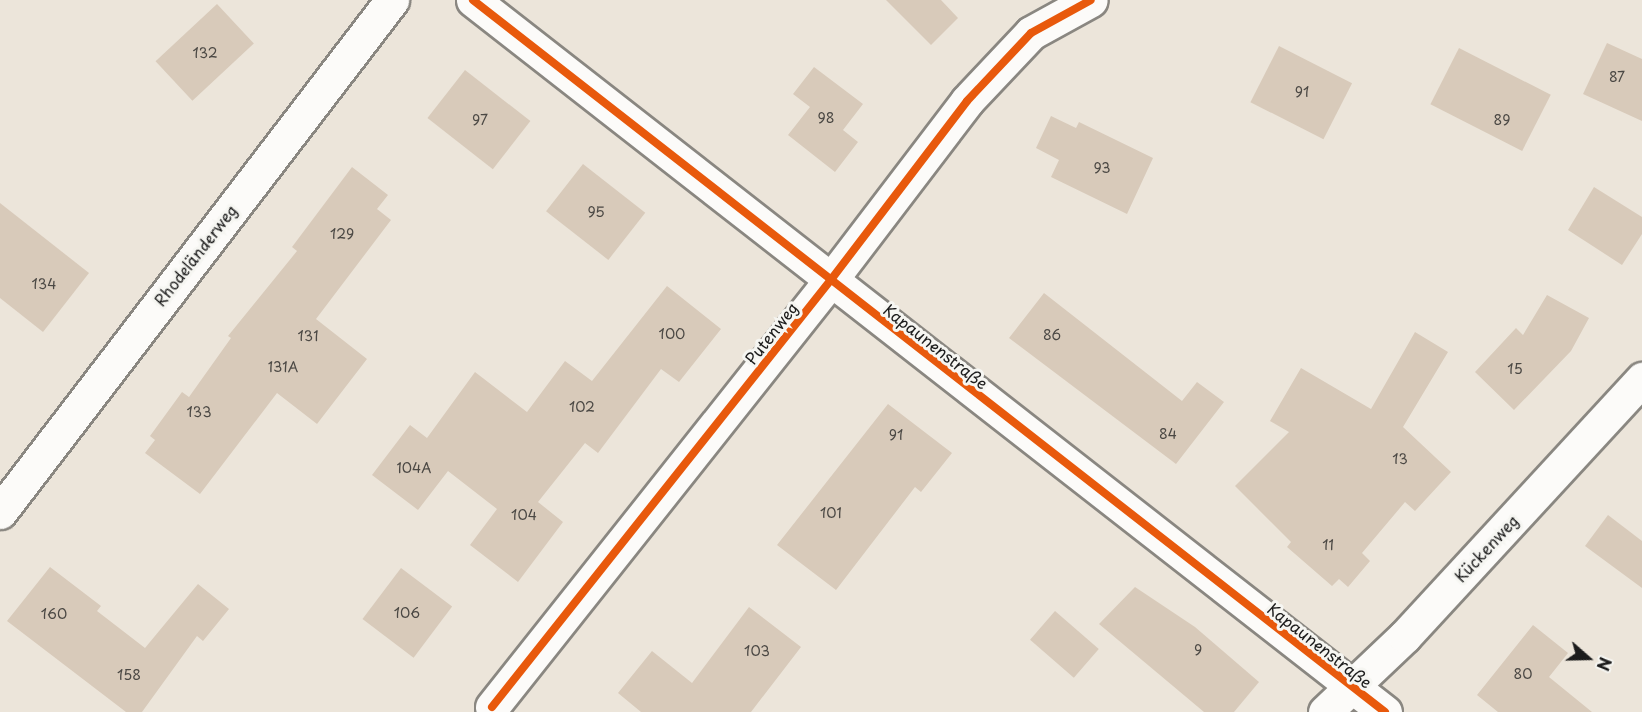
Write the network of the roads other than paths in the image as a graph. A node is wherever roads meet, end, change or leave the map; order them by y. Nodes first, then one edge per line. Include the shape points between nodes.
1 (392, 0) edge
2 (473, 0) edge
3 (1091, 0) edge
4 (830, 281) junction
5 (1642, 378) edge
6 (0, 512) edge
7 (1350, 685) junction
8 (492, 707) dead end
9 (1324, 712) edge
10 (1385, 712) edge

1 - 6 street, Rhodeländerweg
2 - 4 street, Kapaunenstraße
3 - 4 street, Putenweg via 1031,33 975,93
4 - 7 street, Kapaunenstraße
4 - 8 street, Putenweg
5 - 7 street, Kückenweg via 1405,636
7 - 9 street, Kückenweg
7 - 10 street, Kapaunenstraße

